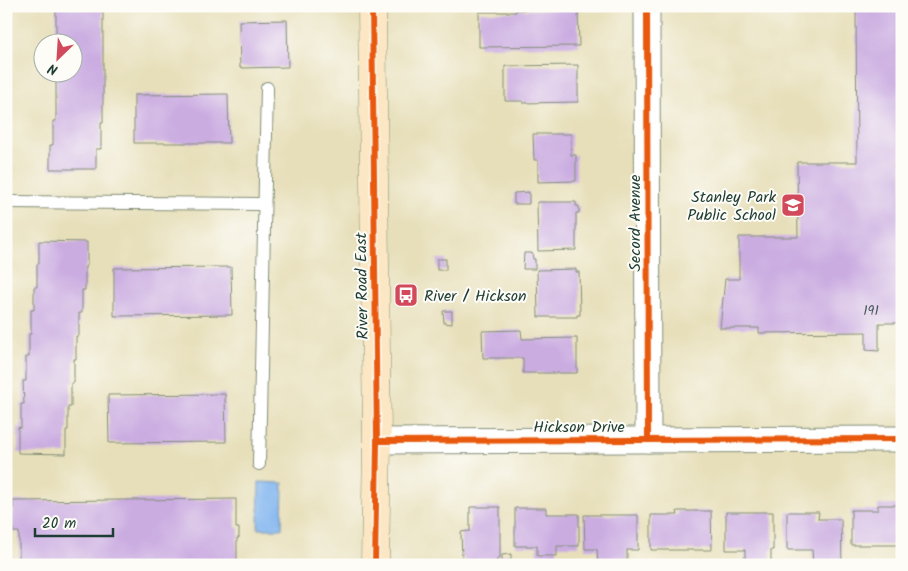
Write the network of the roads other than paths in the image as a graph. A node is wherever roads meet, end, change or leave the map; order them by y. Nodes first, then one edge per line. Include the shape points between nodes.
1 (372, 6) edge
2 (647, 6) edge
3 (267, 88) dead end
4 (6, 202) edge
5 (264, 204) junction
6 (902, 439) edge
7 (648, 440) junction
8 (377, 441) junction
9 (259, 464) dead end
10 (375, 565) edge

1 - 8 street, River Road East
2 - 7 street, Secord Avenue
3 - 5 lane
4 - 5 lane
5 - 9 lane
6 - 7 street, Hickson Drive
7 - 8 street, Hickson Drive
8 - 10 street, River Road East

